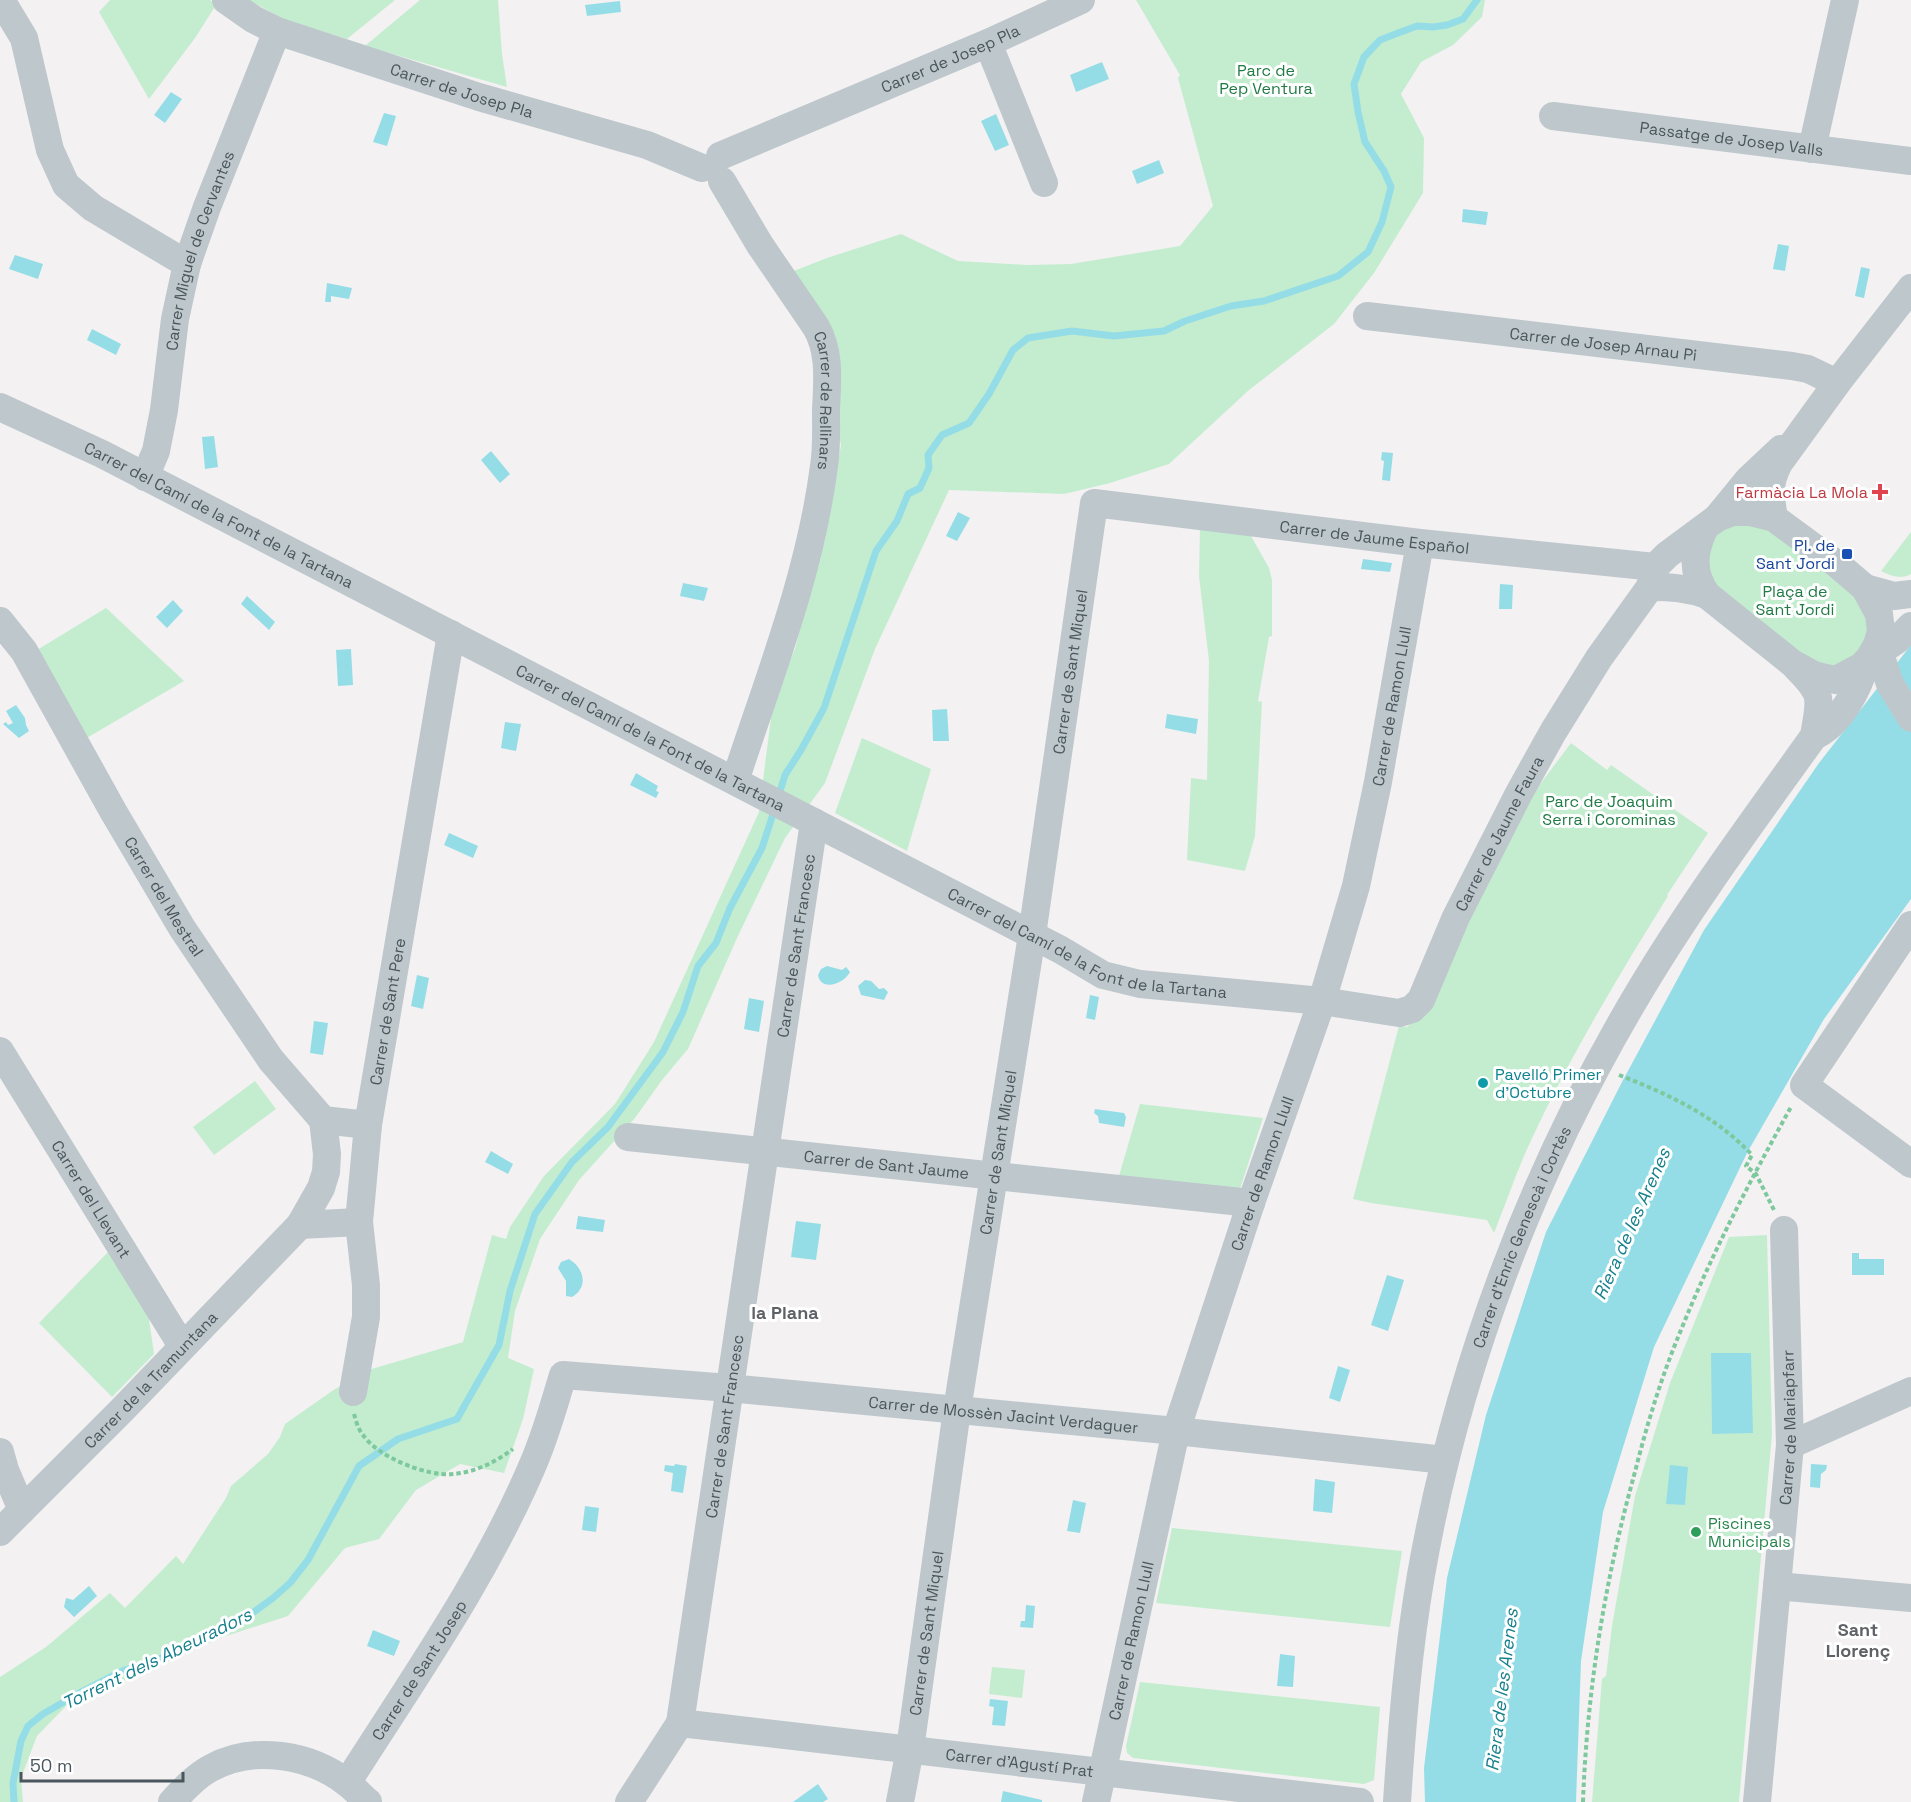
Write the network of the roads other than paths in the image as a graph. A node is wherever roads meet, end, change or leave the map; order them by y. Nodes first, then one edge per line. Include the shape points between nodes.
1 (2, 0) edge
2 (226, 0) edge
3 (1081, 0) edge
4 (1845, 0) edge
5 (277, 31) junction
6 (988, 43) junction
7 (1552, 116) dead end
8 (1812, 149) junction
9 (1911, 162) edge
10 (715, 168) junction
11 (1044, 183) dead end
12 (187, 264) junction
13 (1911, 288) edge
14 (1367, 316) dead end
15 (1837, 383) junction
16 (0, 407) edge
17 (1802, 433) junction
18 (145, 477) junction
19 (1094, 503) joint
20 (1774, 518) junction
21 (1711, 523) junction
22 (1420, 543) junction
23 (1653, 577) junction
24 (1865, 588) junction
25 (1911, 594) edge
26 (1707, 595) junction
27 (0, 621) edge
28 (1911, 626) edge
29 (451, 634) junction
30 (1875, 658) junction
31 (1792, 663) junction
32 (1852, 687) junction
33 (1909, 715) edge
34 (1814, 736) junction
35 (735, 781) junction
36 (814, 822) junction
37 (1911, 925) edge
38 (1032, 935) junction
39 (1322, 1001) junction
40 (0, 1051) edge
41 (322, 1120) junction
42 (368, 1125) junction
43 (628, 1137) dead end
44 (764, 1152) junction
45 (1911, 1164) edge
46 (994, 1177) junction
47 (1251, 1203) junction
48 (359, 1222) junction
49 (300, 1225) junction
50 (1784, 1230) road end
51 (182, 1346) junction
52 (562, 1375) joint
53 (729, 1388) junction
54 (1911, 1391) edge
55 (353, 1392) road end
56 (957, 1410) junction
57 (1176, 1431) junction
58 (1790, 1445) junction
59 (0, 1452) edge
60 (1445, 1460) junction
61 (22, 1510) junction
62 (0, 1532) edge
63 (1777, 1586) junction
64 (1911, 1598) edge
65 (680, 1723) junction
66 (910, 1749) junction
67 (1102, 1772) junction
68 (347, 1783) junction
69 (172, 1802) edge
70 (368, 1802) edge
71 (629, 1802) edge
72 (900, 1802) edge
73 (1096, 1802) edge
74 (1360, 1802) edge
75 (1397, 1802) edge
76 (1757, 1802) edge

1 - 12 street via 24,38 50,150 66,185 93,208
2 - 5 street, Carrer de Josep Pla
3 - 6 street, Carrer de Josep Pla
4 - 8 street
5 - 10 street, Carrer de Josep Pla
5 - 12 street, Carrer Miguel de Cervantes
6 - 10 street, Carrer de Josep Pla
6 - 11 street
7 - 8 street, Passatge de Josep Valls
8 - 9 street, Passatge de Josep Valls
10 - 35 street, Carrer de Rellinars via 760,245 816,327 828,363 825,464 816,515 789,622
12 - 18 street, Carrer Miguel de Cervantes via 156,451
13 - 15 street
14 - 15 street, Carrer de Josep Arnau Pi via 1792,366
15 - 17 street
16 - 18 street, Carrer del Camí de la Font de la Tartana
17 - 20 street via 1773,475 1770,488
17 - 21 street via 1749,479
18 - 29 street, Carrer del Camí de la Font de la Tartana
19 - 22 street, Carrer de Jaume Español
19 - 38 street, Carrer de Sant Miquel
20 - 21 street via 1741,511
20 - 24 street
21 - 23 street, Carrer de Jaume Faura via 1667,555
21 - 26 street via 1698,541 1695,570
22 - 23 street, Carrer de Jaume Español
22 - 39 street, Carrer de Ramon Llull via 1371,817 1356,886
23 - 26 street
23 - 39 street, Carrer de Jaume Faura via 1534,765 1456,916 1422,1000 1412,1009 1399,1012
24 - 25 street via 1894,596
24 - 30 street via 1879,614 1881,632
26 - 31 street
27 - 41 street, Carrer del Mestral via 24,651 182,928 271,1060
28 - 30 street
29 - 35 street, Carrer del Camí de la Font de la Tartana
29 - 42 street, Carrer de Sant Pere
30 - 32 street via 1853,672
30 - 33 street
31 - 32 street
31 - 34 street, Carrer d'Enric Genescà i Cortès via 1819,698
32 - 33 street
32 - 34 street, Carrer d'Enric Genescà i Cortès via 1824,732
34 - 60 street, Carrer d'Enric Genescà i Cortès via 1681,924 1591,1077 1556,1146 1512,1251 1477,1347
35 - 36 street, Carrer del Camí de la Font de la Tartana
36 - 38 street, Carrer del Camí de la Font de la Tartana
36 - 44 street, Carrer de Sant Francesc
37 - 45 street via 1804,1085
38 - 39 street, Carrer del Camí de la Font de la Tartana via 1103,975 1124,981
38 - 46 street, Carrer de Sant Miquel
39 - 47 street, Carrer de Ramon Llull
40 - 51 street, Carrer del Llevant
41 - 42 street
41 - 49 street, Carrer de la Tramuntana via 326,1172
42 - 48 street, Carrer de Sant Pere
43 - 44 street, Carrer de Sant Jaume
44 - 46 street, Carrer de Sant Jaume
44 - 53 street, Carrer de Sant Francesc
46 - 47 street, Carrer de Sant Jaume
46 - 56 street, Carrer de Sant Miquel
47 - 57 street, Carrer de Ramon Llull
48 - 49 street
48 - 55 street, Carrer de Sant Pere via 366,1317
49 - 51 street, Carrer de la Tramuntana
50 - 58 street, Carrer de Mariapfarr
51 - 61 street, Carrer de la Tramuntana
52 - 53 street, Carrer de Mossèn Jacint Verdaguer
52 - 68 street, Carrer de Sant Josep via 534,1463 495,1543
53 - 56 street, Carrer de Mossèn Jacint Verdaguer
53 - 65 street, Carrer de Sant Francesc
54 - 58 street
56 - 57 street, Carrer de Mossèn Jacint Verdaguer
56 - 66 street, Carrer de Sant Miquel
57 - 60 street, Carrer de Mossèn Jacint Verdaguer
57 - 67 street, Carrer de Ramon Llull
58 - 63 street, Carrer de Mariapfarr
59 - 61 street
60 - 75 street, Carrer d'Enric Genescà i Cortès via 1409,1655
61 - 62 street, Carrer de la Tramuntana
63 - 64 street
63 - 76 street, Carrer de Mariapfarr
65 - 66 street, Carrer d'Agustí Prat
65 - 71 street, Carrer de Sant Francesc
66 - 67 street, Carrer d'Agustí Prat
66 - 72 street, Carrer de Sant Miquel
67 - 73 street, Carrer de Ramon Llull
67 - 74 street, Carrer d'Agustí Prat
68 - 69 street via 311,1762 269,1754 235,1758 210,1768
68 - 70 street

